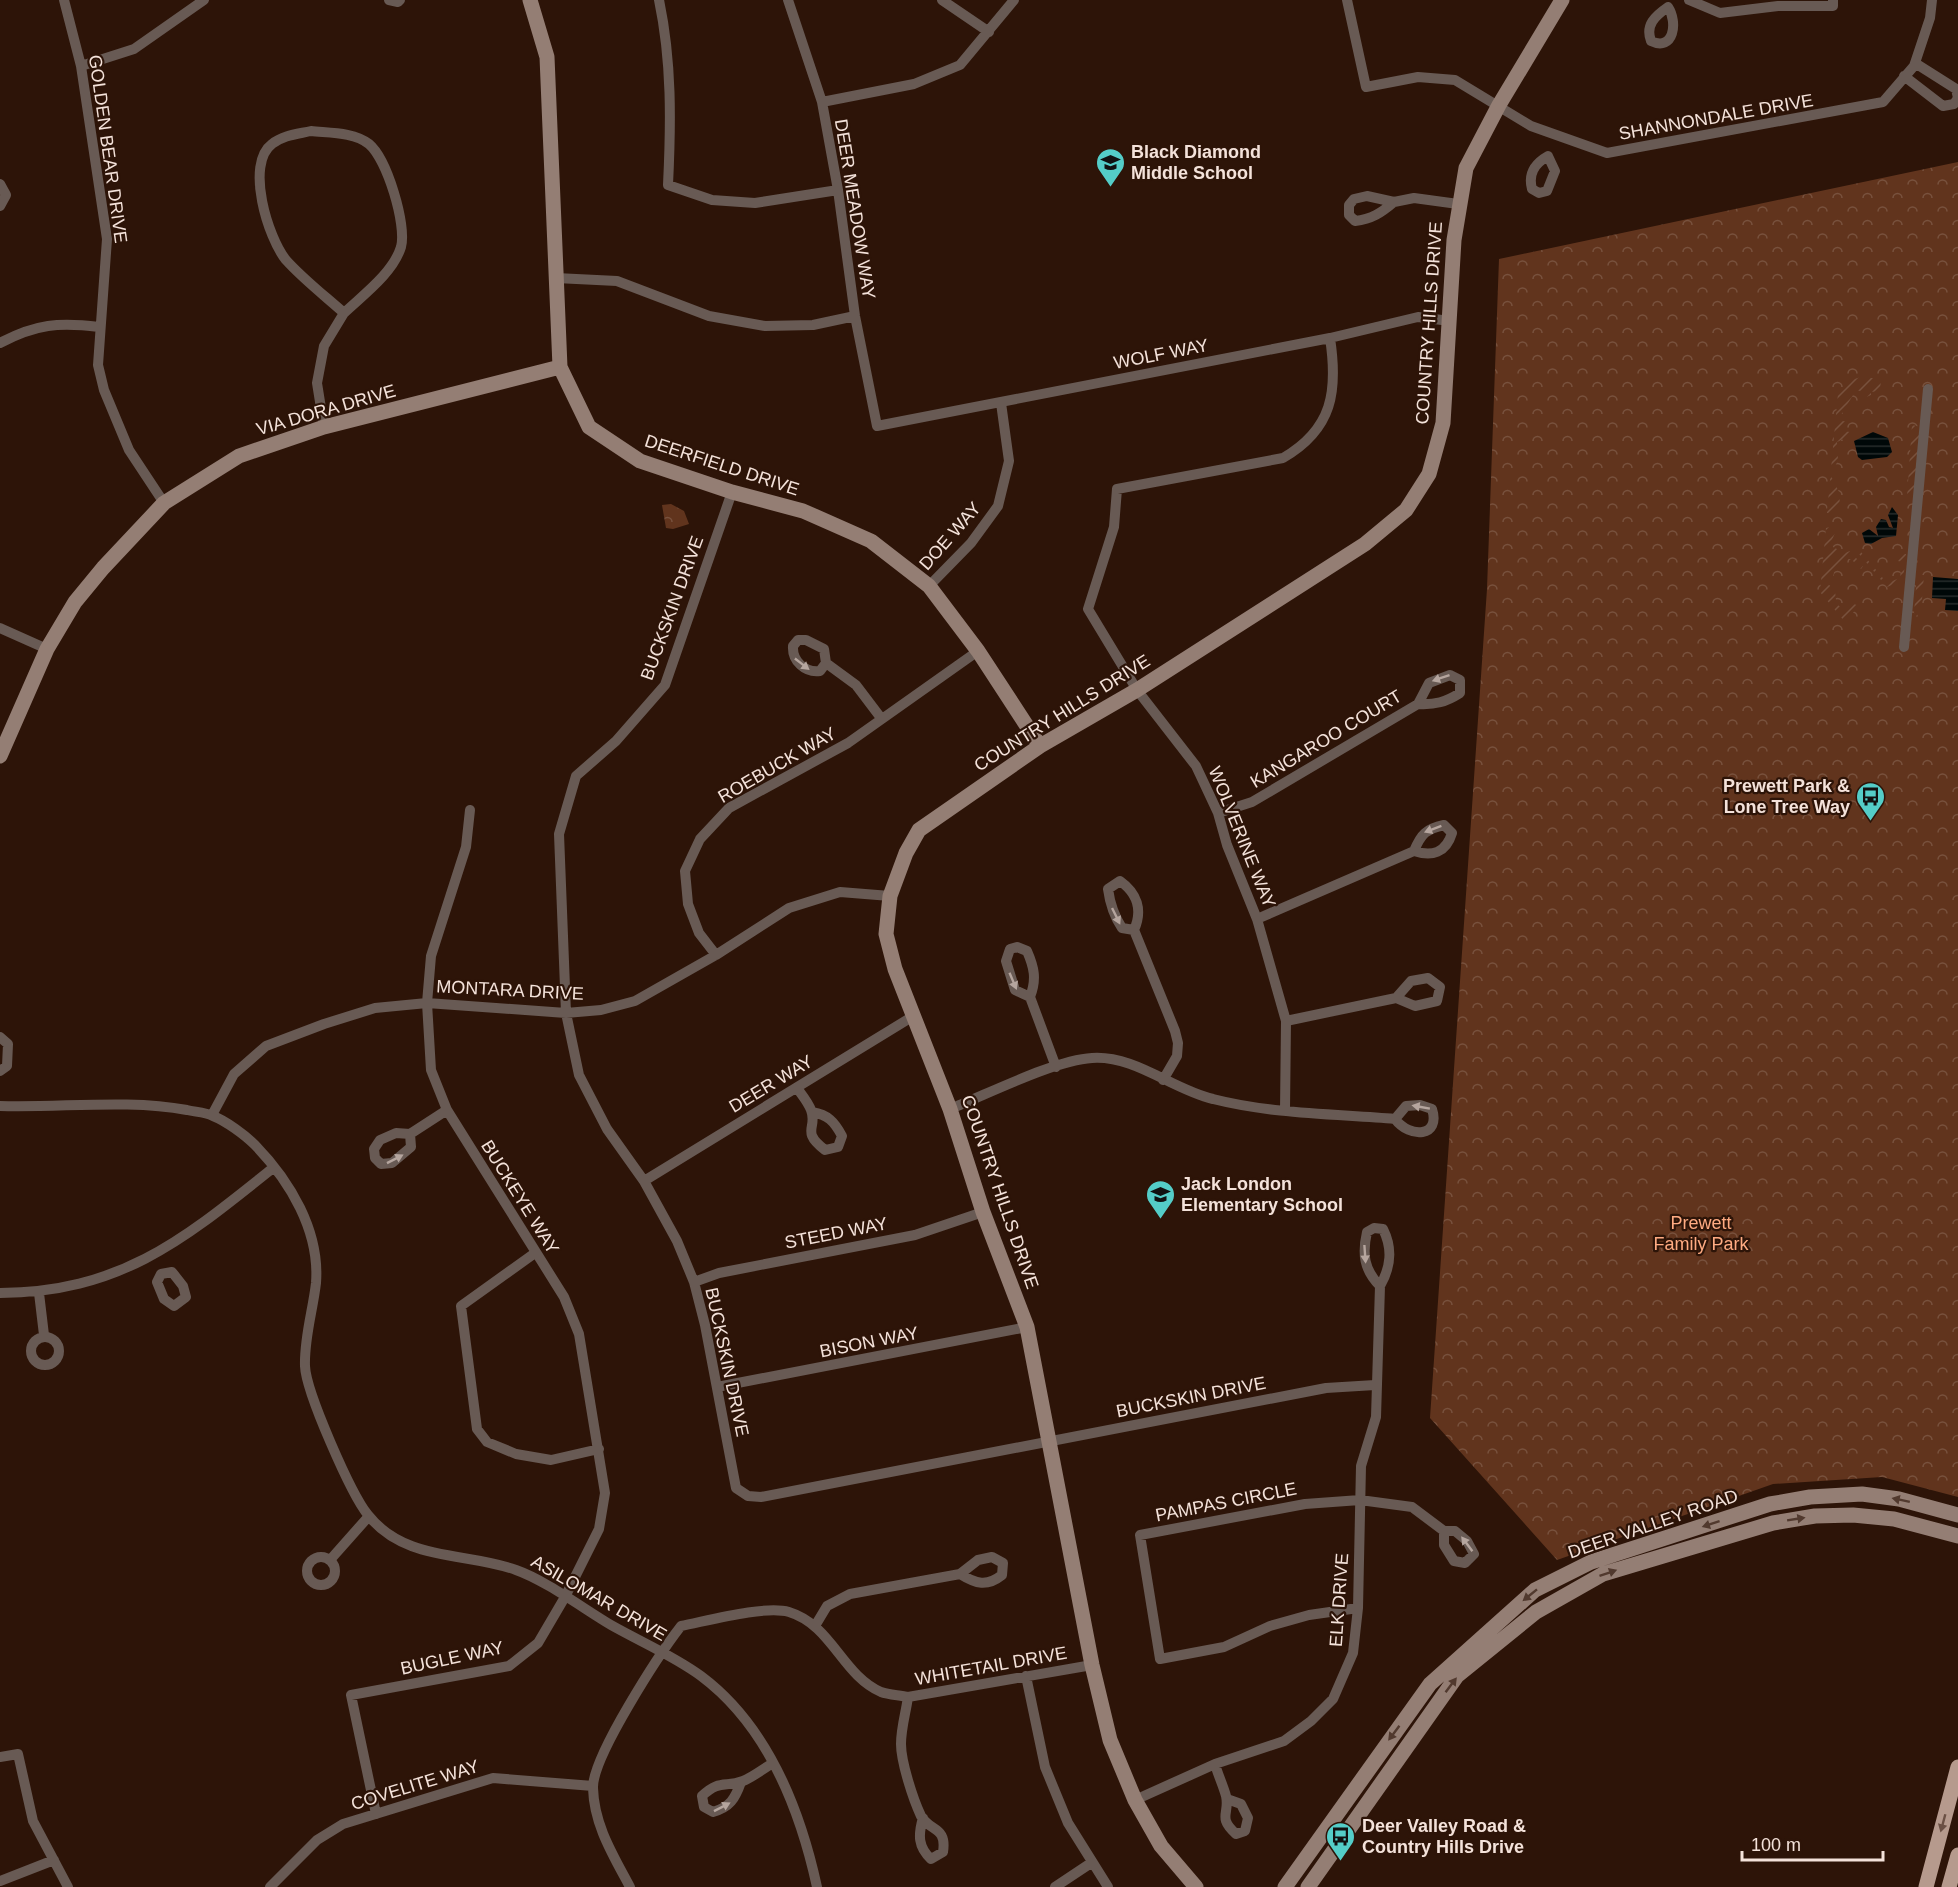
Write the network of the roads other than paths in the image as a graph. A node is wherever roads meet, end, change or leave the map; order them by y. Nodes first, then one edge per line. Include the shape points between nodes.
1 (64, 0) edge
2 (204, 0) edge
3 (389, 0) edge
4 (400, 0) edge
5 (530, 0) edge
6 (659, 0) edge
7 (788, 0) edge
8 (942, 0) edge
9 (1014, 0) edge
10 (1347, 0) edge
11 (1562, 0) edge
12 (1689, 0) edge
13 (1833, 0) edge
14 (1932, 0) edge
15 (989, 32) junction
16 (1915, 63) junction
17 (81, 66) junction
18 (1904, 76) junction
19 (822, 102) junction
20 (1499, 105) junction
21 (1553, 136) junction
22 (1548, 156) dead end
23 (0, 184) edge
24 (838, 190) junction
25 (1394, 202) dead end
26 (1458, 204) junction
27 (0, 206) edge
28 (556, 278) junction
29 (344, 314) junction
30 (855, 316) junction
31 (1450, 321) junction
32 (99, 327) junction
33 (1330, 338) junction
34 (0, 343) edge
35 (560, 367) junction
36 (1928, 389) dead end
37 (1001, 403) junction
38 (877, 426) joint
39 (324, 427) junction
40 (732, 492) junction
41 (164, 503) junction
42 (929, 586) junction
43 (0, 628) edge
44 (1904, 647) dead end
45 (47, 650) junction
46 (978, 651) junction
47 (826, 663) dead end
48 (1137, 690) junction
49 (1418, 704) dead end
50 (881, 718) junction
51 (1040, 746) junction
52 (0, 756) edge
53 (470, 810) dead end
54 (1218, 813) junction
55 (1414, 851) dead end
56 (890, 896) junction
57 (1257, 919) junction
58 (1134, 930) dead end
59 (716, 955) junction
60 (1030, 997) dead end
61 (1396, 998) dead end
62 (427, 1003) junction
63 (566, 1013) junction
64 (915, 1015) junction
65 (1286, 1021) junction
66 (0, 1037) edge
67 (1056, 1067) junction
68 (0, 1071) edge
69 (1163, 1080) junction
70 (797, 1088) junction
71 (0, 1106) edge
72 (951, 1109) junction
73 (447, 1110) junction
74 (1285, 1110) junction
75 (812, 1112) dead end
76 (212, 1115) junction
77 (1395, 1119) dead end
78 (410, 1134) dead end
79 (273, 1168) junction
80 (644, 1181) junction
81 (983, 1212) junction
82 (535, 1253) junction
83 (150, 1258) junction
84 (161, 1274) dead end
85 (694, 1282) junction
86 (1380, 1286) junction
87 (0, 1293) edge
88 (39, 1293) junction
89 (1027, 1327) junction
90 (44, 1335) dead end
91 (1375, 1385) junction
92 (717, 1387) junction
93 (1050, 1441) junction
94 (599, 1449) junction
95 (1360, 1500) junction
96 (1958, 1515) edge
97 (369, 1516) junction
98 (1444, 1531) dead end
99 (1958, 1536) edge
100 (330, 1560) dead end
101 (960, 1574) dead end
102 (565, 1597) junction
103 (1358, 1608) junction
104 (815, 1626) junction
105 (661, 1652) junction
106 (1092, 1665) junction
107 (1026, 1676) junction
108 (908, 1697) junction
109 (0, 1757) edge
110 (773, 1763) junction
111 (1215, 1764) junction
112 (1958, 1767) edge
113 (741, 1782) dead end
114 (593, 1786) junction
115 (1227, 1798) dead end
116 (1135, 1800) junction
117 (376, 1814) junction
118 (923, 1818) dead end
119 (1958, 1855) edge
120 (54, 1860) junction
121 (1091, 1863) junction
122 (0, 1881) edge
123 (68, 1887) edge
124 (270, 1887) edge
125 (630, 1887) edge
126 (817, 1887) edge
127 (1055, 1887) edge
128 (1108, 1887) edge
129 (1196, 1887) edge
130 (1285, 1887) edge
131 (1308, 1887) edge
132 (1926, 1887) edge
133 (1949, 1887) edge

1 - 17 street, GOLDEN BEAR DRIVE
2 - 17 street via 134,49
3 - 4 street
5 - 28 street, DEERFIELD DRIVE via 547,57
6 - 24 street via 671,105 668,186 712,200 755,203
7 - 19 street, DEER MEADOW WAY
8 - 15 street
9 - 15 street
10 - 20 street, SHANNONDALE DRIVE via 1366,87 1418,76 1455,80
11 - 20 street, COUNTRY HILLS DRIVE
12 - 13 street via 1720,13 1778,6 1833,6
14 - 16 street, SHANNONDALE DRIVE
15 - 19 street via 960,64 915,84
16 - 18 street, SHANNONDALE DRIVE
16 - 18 street via 1956,89 1958,98 1954,104 1943,106
17 - 32 street, GOLDEN BEAR DRIVE via 107,239
18 - 21 street, SHANNONDALE DRIVE via 1883,102 1607,153
19 - 24 street, DEER MEADOW WAY
20 - 21 street, SHANNONDALE DRIVE
20 - 26 street, COUNTRY HILLS DRIVE via 1466,168
21 - 22 street
23 - 27 street via 6,195
24 - 30 street, DEER MEADOW WAY
25 - 26 street via 1414,198
26 - 31 street, COUNTRY HILLS DRIVE
28 - 30 street via 617,281 709,316 765,326 813,325
28 - 35 street, DEERFIELD DRIVE
29 - 29 street via 393,264 401,246 400,210 370,144 355,137 311,131 288,135 270,144 261,160 266,220 286,260
29 - 39 street via 324,346 317,383
30 - 38 street, DEER MEADOW WAY
31 - 33 street, WOLF WAY via 1418,317
31 - 48 street, COUNTRY HILLS DRIVE via 1443,423 1429,474 1406,510 1365,544
32 - 34 street via 62,322 23,331
32 - 41 street, GOLDEN BEAR DRIVE via 98,365 104,390 129,450
33 - 37 street, WOLF WAY
33 - 48 street, WOLVERINE WAY via 1335,366 1333,401 1304,446 1283,458 1117,489 1114,527 1088,609
35 - 39 street, VIA DORA DRIVE
35 - 40 street, DEERFIELD DRIVE via 589,427 640,461
36 - 44 street
37 - 38 street, WOLF WAY
37 - 42 street, DOE WAY via 1009,461 998,507 971,543
39 - 41 street, VIA DORA DRIVE via 239,456
40 - 42 street, DEERFIELD DRIVE via 803,511 872,541
40 - 63 street, BUCKSKIN DRIVE via 665,685 616,741 576,776 559,834
41 - 45 street, VIA DORA DRIVE via 102,568 75,602
42 - 46 street, DEERFIELD DRIVE
43 - 45 street
45 - 52 street, VIA DORA DRIVE
46 - 50 street, ROEBUCK WAY
46 - 51 street, DEERFIELD DRIVE
47 - 50 street via 856,685
48 - 51 street, COUNTRY HILLS DRIVE
48 - 54 street, WOLVERINE WAY via 1196,766
49 - 54 street, KANGAROO COURT via 1252,802
50 - 59 street, ROEBUCK WAY via 848,743 729,808 700,839 685,871 688,904 699,933
51 - 56 street, COUNTRY HILLS DRIVE via 919,830
53 - 62 street, BUCKEYE WAY via 466,847 431,956
54 - 57 street, WOLVERINE WAY
55 - 57 street
56 - 59 street, MONTARA DRIVE via 840,892 789,908
56 - 64 street, COUNTRY HILLS DRIVE via 886,934 895,969
57 - 65 street, WOLVERINE WAY
58 - 69 street via 1175,1031 1177,1056
59 - 63 street, MONTARA DRIVE via 635,1001 601,1010
60 - 67 street
61 - 65 street
62 - 63 street, MONTARA DRIVE
62 - 73 street, BUCKEYE WAY via 431,1070
62 - 76 street, MONTARA DRIVE via 375,1008 266,1046 234,1074
63 - 80 street, BUCKSKIN DRIVE via 579,1075 607,1129
64 - 70 street, DEER WAY
64 - 72 street, COUNTRY HILLS DRIVE
65 - 74 street, WOLVERINE WAY
66 - 68 street via 8,1044 7,1066
67 - 69 street via 1093,1058 1109,1059
67 - 72 street
69 - 74 street via 1210,1099
70 - 75 street
70 - 80 street, DEER WAY
71 - 76 street, ASILOMAR DRIVE via 162,1106
72 - 81 street, COUNTRY HILLS DRIVE
73 - 78 street
73 - 82 street, BUCKEYE WAY
74 - 77 street
76 - 79 street, ASILOMAR DRIVE via 254,1144
79 - 83 street via 201,1226
79 - 97 street, ASILOMAR DRIVE via 296,1198 313,1238 316,1280 305,1367 309,1387 351,1486
80 - 85 street, BUCKSKIN DRIVE
81 - 85 street, STEED WAY via 915,1235 719,1273
81 - 89 street, COUNTRY HILLS DRIVE
82 - 94 street, BUCKEYE WAY via 564,1297 579,1334
82 - 94 street via 461,1306 477,1429 487,1442 516,1454 551,1460
83 - 84 street
83 - 88 street via 97,1280
85 - 92 street, BUCKSKIN DRIVE
86 -> 86 street, ELK DRIVE via 1389,1272 1390,1257 1388,1238 1383,1229 1374,1228 1367,1232 1365,1263 1369,1275
86 - 91 street, ELK DRIVE
87 - 88 street
88 - 90 street
89 - 92 street, BISON WAY
89 - 93 street, COUNTRY HILLS DRIVE
91 - 93 street, BUCKSKIN DRIVE via 1326,1388
91 - 95 street, ELK DRIVE via 1376,1417 1361,1466
92 - 93 street, BUCKSKIN DRIVE via 736,1488 748,1496 761,1497
93 - 106 street, COUNTRY HILLS DRIVE
94 - 102 street, BUCKEYE WAY via 605,1493 599,1529
95 - 98 street via 1412,1507
95 - 103 street, ELK DRIVE
95 - 103 street, PAMPAS CIRCLE via 1305,1504 1140,1535 1160,1659 1224,1647 1270,1626 1309,1615
96 -> 130 street, DEER VALLEY ROAD via 1899,1499 1862,1494 1770,1504 1591,1562 1535,1590 1430,1684
97 - 100 street
97 - 102 street, ASILOMAR DRIVE via 400,1541 436,1554 516,1570
131 -> 99 street, DEER VALLEY ROAD via 1457,1676 1536,1612 1603,1574 1773,1523 1815,1516 1894,1520
101 - 104 street via 850,1594 827,1606
102 - 105 street, ASILOMAR DRIVE
102 - 117 street, BUGLE WAY via 538,1643 509,1666 351,1695
103 - 111 street, ELK DRIVE via 1353,1653 1333,1699 1284,1741
104 - 105 street, WHITETAIL DRIVE via 788,1612 753,1612 681,1626
104 - 108 street, WHITETAIL DRIVE via 847,1666 881,1692
105 - 110 street, ASILOMAR DRIVE via 727,1697
105 - 114 street, WHITETAIL DRIVE via 602,1755
106 - 107 street, WHITETAIL DRIVE
106 - 116 street, COUNTRY HILLS DRIVE via 1110,1740
107 - 108 street, WHITETAIL DRIVE
107 - 121 street via 1045,1767 1068,1823
108 - 118 street via 901,1744 912,1794
109 - 120 street via 18,1754 33,1821
110 - 113 street
110 - 126 street, ASILOMAR DRIVE via 789,1791 810,1852
111 - 115 street
111 - 116 street, ELK DRIVE
112 -> 132 main road
114 - 117 street, COVELITE WAY via 493,1778
114 - 125 street, WHITETAIL DRIVE via 601,1832
116 - 129 street, COUNTRY HILLS DRIVE via 1161,1846
117 - 124 street, COVELITE WAY via 344,1824 317,1840
119 - 133 main road
120 - 122 street
120 - 123 street
121 - 127 street
121 - 128 street

